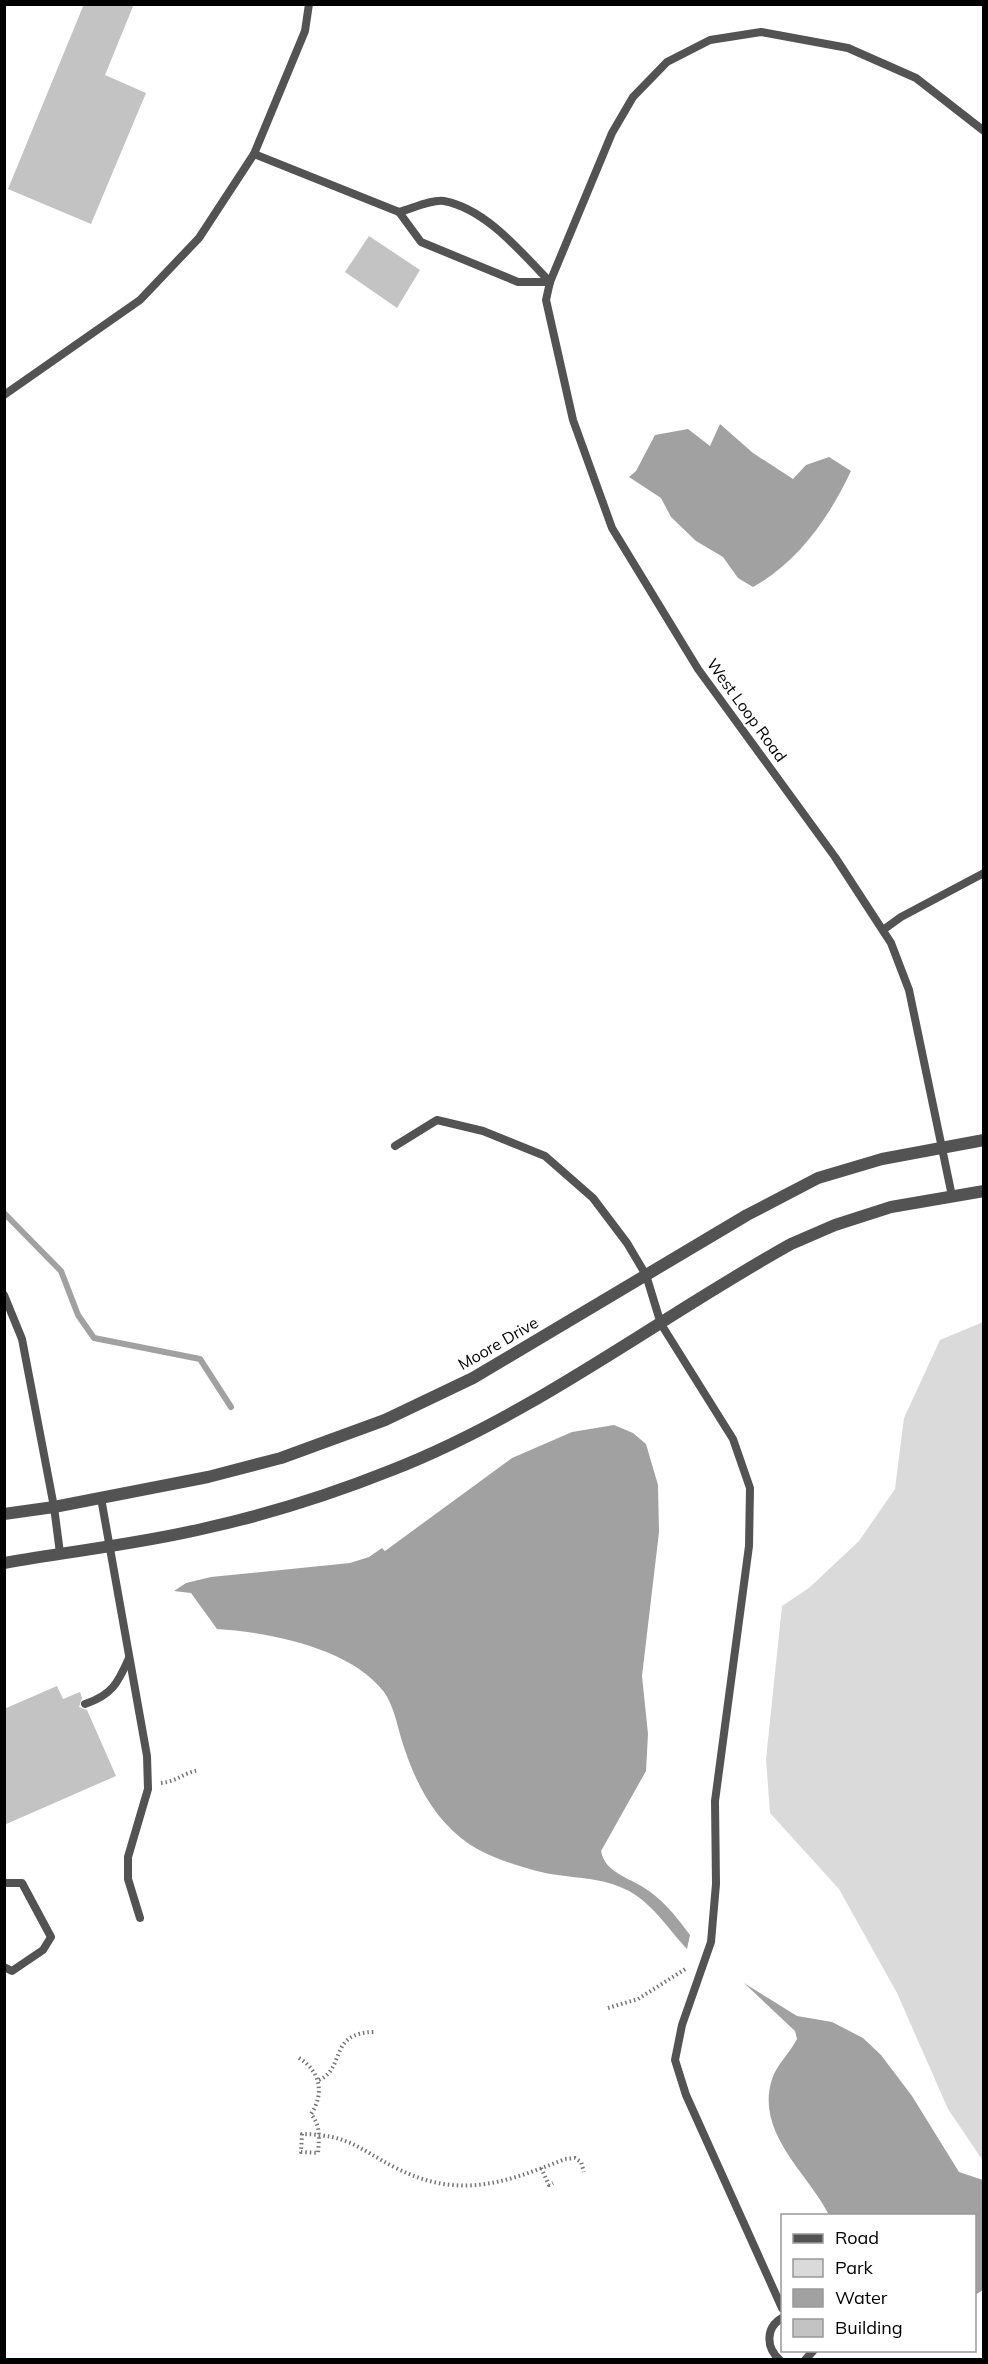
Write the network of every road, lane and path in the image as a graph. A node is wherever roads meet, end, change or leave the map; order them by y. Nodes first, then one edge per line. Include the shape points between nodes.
1 (309, 4) edge
2 (984, 131) edge
3 (254, 154) junction
4 (399, 212) junction
5 (550, 282) junction
6 (4, 395) edge
7 (984, 873) edge
8 (883, 930) junction
9 (984, 1140) edge
10 (395, 1146) dead end
11 (941, 1148) junction
12 (984, 1191) edge
13 (952, 1196) junction
14 (646, 1275) junction
15 (4, 1295) edge
16 (661, 1324) junction
17 (102, 1498) junction
18 (54, 1507) junction
19 (4, 1514) edge
20 (110, 1545) junction
21 (60, 1553) junction
22 (4, 1563) edge
23 (129, 1658) junction
24 (85, 1704) dead end
25 (199, 1770) dead end
26 (159, 1783) dead end
27 (4, 1883) edge
28 (140, 1918) dead end
29 (692, 1964) dead end
30 (4, 1967) edge
31 (608, 2008) dead end
32 (375, 2032) dead end
33 (299, 2058) dead end
34 (319, 2080) junction
35 (320, 2134) junction
36 (541, 2168) junction
37 (584, 2172) dead end
38 (553, 2183) dead end
39 (781, 2304) edge
40 (781, 2319) edge
41 (780, 2360) edge

1 - 3 lane via 305,31
2 - 5 lane, West Loop Road via 916,78 849,48 761,32 710,40 667,62 633,97 612,133
3 - 4 lane
3 - 6 lane via 199,238 140,300
4 - 5 lane via 421,242 518,282
4 - 5 lane via 442,201 474,214 512,242
5 - 8 lane, West Loop Road via 546,300 573,420 612,528 698,669 835,857
7 - 8 lane
8 - 11 lane, West Loop Road via 909,990
9 - 11 street, Moore Drive
10 - 14 lane via 437,1120 483,1131 545,1156 593,1198
11 - 13 lane, West Loop Road
11 - 14 street, Moore Drive via 882,1159 818,1178
12 - 13 street
13 - 16 street via 866,1214 791,1244
14 - 16 lane
14 - 17 street, Moore Drive via 473,1378 385,1420 281,1458
15 - 18 lane via 22,1339
16 - 20 street via 522,1407 393,1470 245,1519
16 - 39 lane via 733,1439 750,1488 749,1546 715,1801 716,1884 711,1942 682,2025 675,2060 686,2094
17 - 18 street, Moore Drive
17 - 20 lane
18 - 19 street, Moore Drive
18 - 21 lane
20 - 21 street
20 - 23 lane
21 - 22 street
23 - 24 lane via 119,1683 99,1699
23 - 28 lane via 148,1777 128,1857 128,1879
25 - 26 path via 187,1772 176,1781
27 - 30 lane via 22,1883 51,1937 43,1950 12,1971
29 - 31 path via 638,1999
32 - 34 path via 361,2032 342,2044 330,2071
33 - 34 path
34 - 35 path via 317,2102 311,2114
35 - 35 path via 318,2153 301,2152 302,2134
35 - 36 path via 362,2146 411,2174 448,2183 495,2184
36 - 37 path via 575,2158
36 - 38 path via 549,2185
40 - 41 lane via 773,2325 769,2340

